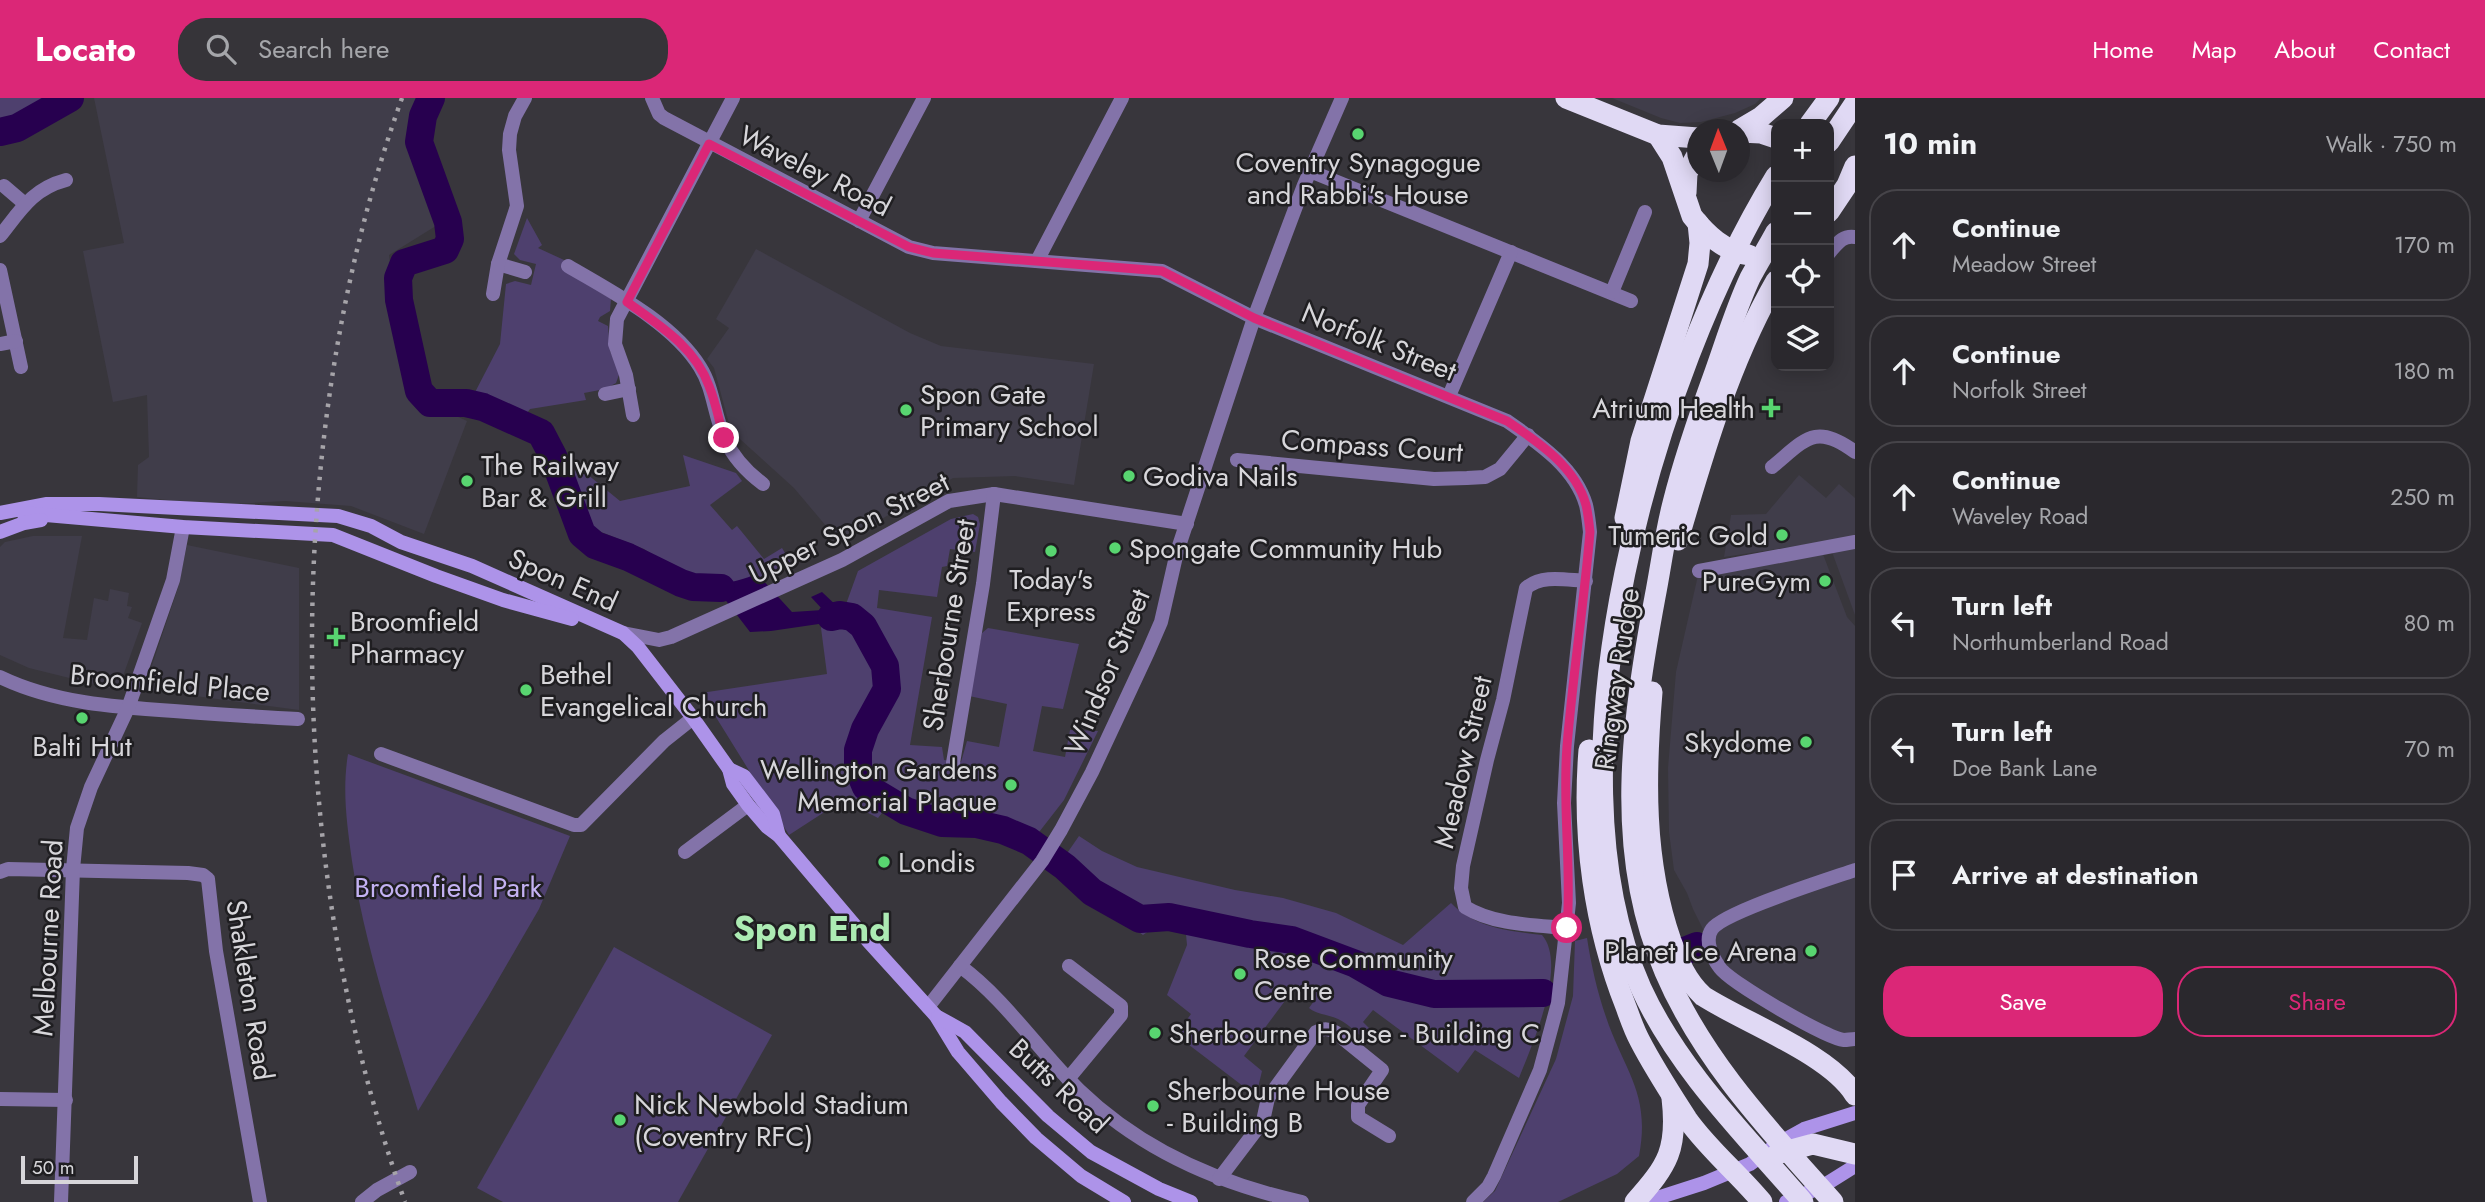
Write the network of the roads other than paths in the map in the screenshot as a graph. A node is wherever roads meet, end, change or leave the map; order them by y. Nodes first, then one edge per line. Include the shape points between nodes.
1 (525, 98) edge
2 (652, 98) edge
3 (733, 98) edge
4 (924, 98) edge
5 (1122, 98) edge
6 (1342, 98) edge
7 (1566, 98) edge
8 (1783, 98) edge
9 (1829, 98) edge
10 (1855, 103) edge
11 (1814, 119) edge
12 (1750, 124) edge
13 (1750, 132) edge
14 (1834, 134) edge
15 (1658, 135) junction
16 (1771, 136) edge
17 (1687, 137) edge
18 (709, 144) junction
19 (1855, 166) edge
20 (1310, 171) junction
21 (66, 180) dead end
22 (1687, 182) edge
23 (1773, 182) edge
24 (4, 186) dead end
25 (1686, 198) junction
26 (25, 204) junction
27 (1834, 204) edge
28 (1645, 212) dead end
29 (859, 221) junction
30 (1698, 223) junction
31 (0, 236) edge
32 (1855, 237) edge
33 (1771, 241) edge
34 (1834, 247) edge
35 (1511, 252) junction
36 (1771, 254) edge
37 (1037, 261) junction
38 (498, 264) junction
39 (568, 266) dead end
40 (0, 270) edge
41 (525, 272) dead end
42 (1771, 290) edge
43 (1612, 292) junction
44 (493, 294) dead end
45 (1631, 301) dead end
46 (627, 302) junction
47 (1254, 318) junction
48 (16, 341) junction
49 (0, 344) edge
50 (22, 367) dead end
51 (629, 390) junction
52 (605, 394) dead end
53 (1448, 396) junction
54 (633, 415) dead end
55 (1528, 435) junction
56 (1855, 452) edge
57 (1237, 460) dead end
58 (1772, 467) dead end
59 (763, 484) dead end
60 (994, 494) junction
61 (4, 512) edge
62 (67, 517) junction
63 (1187, 524) junction
64 (183, 527) junction
65 (0, 532) edge
66 (1855, 542) edge
67 (1699, 571) dead end
68 (1586, 581) junction
69 (1654, 602) junction
70 (1616, 631) junction
71 (623, 633) junction
72 (1646, 645) junction
73 (0, 677) edge
74 (1609, 678) junction
75 (128, 708) junction
76 (693, 718) junction
77 (298, 719) dead end
78 (381, 754) dead end
79 (953, 763) dead end
80 (729, 769) junction
81 (748, 806) junction
82 (779, 836) junction
83 (685, 852) dead end
84 (73, 869) junction
85 (1855, 870) edge
86 (0, 872) edge
87 (1567, 928) junction
88 (960, 966) junction
89 (1069, 966) dead end
90 (932, 1011) junction
91 (1855, 1039) edge
92 (1068, 1079) junction
93 (1671, 1093) junction
94 (1855, 1095) edge
95 (0, 1099) edge
96 (66, 1100) junction
97 (1855, 1113) edge
98 (1389, 1136) dead end
99 (1855, 1154) edge
100 (1758, 1161) junction
101 (1855, 1166) edge
102 (1733, 1171) junction
103 (410, 1172) dead end
104 (1219, 1179) junction
105 (1156, 1196) edge
106 (1186, 1201) edge
107 (61, 1202) edge
108 (260, 1202) edge
109 (362, 1202) edge
110 (1124, 1202) edge
111 (1301, 1202) edge
112 (1473, 1202) edge
113 (1635, 1202) edge
114 (1644, 1202) edge
115 (1762, 1202) edge
116 (1786, 1202) edge
117 (1803, 1202) edge
118 (1833, 1202) edge

1 - 38 street via 510,134 517,206
2 - 18 street, Waveley Road via 664,118
3 - 18 street
4 - 29 street
5 - 37 street
6 - 20 street, Windsor Street
7 - 15 highway
8 - 12 highway
9 - 11 highway
10 - 14 highway
13 - 16 highway
15 - 17 highway
15 - 25 highway via 1672,157
18 - 29 street, Waveley Road
18 - 46 street
19 - 27 highway
20 - 35 street
20 - 47 street, Windsor Street
21 - 26 street via 40,190
22 - 25 highway
23 - 70 highway, Ringway Rudge via 1717,290 1678,384 1631,546
24 - 26 street
25 - 30 highway
26 - 31 street
28 - 43 street
29 - 37 street, Waveley Road via 909,247 933,253
30 - 36 highway via 1726,248 1752,256
30 - 70 highway via 1700,252 1693,285 1632,479 1612,602
32 - 34 street via 1848,236
33 - 69 highway, Ringway Rudge via 1750,279 1688,449
35 - 43 street
35 - 53 street
37 - 47 street, Waveley Road via 1162,271
38 - 41 street
38 - 44 street
39 - 46 street
40 - 48 street
42 - 69 highway via 1706,442 1667,581
43 - 45 street
46 - 51 street via 617,319 615,344
46 - 59 street via 670,333 700,367 724,438 749,473
47 - 53 street, Norfolk Street
47 - 63 street, Windsor Street
48 - 49 street
48 - 50 street
51 - 52 street
51 - 54 street
53 - 55 street, Norfolk Street
55 - 57 street, Compass Court via 1500,469 1476,478 1434,479
55 - 68 street, Norfolk Street via 1570,475 1586,505 1590,532
56 - 58 street via 1822,435 1800,443
60 - 63 street, Upper Spon Street
60 - 71 street, Upper Spon Street via 949,501 842,560 659,640
60 - 79 street, Sherbourne Street
61 - 62 main road, Spon End
61 - 71 main road, Spon End via 47,504 99,503 338,516 472,566
62 - 64 main road, Spon End
62 - 65 main road, Spon End via 24,523
63 - 88 street, Windsor Street via 1161,622 1092,772 1042,861
64 - 71 main road, Spon End via 333,535 503,600
64 - 75 street, Melbourne Road via 173,580
66 - 67 street
68 - 87 street via 1567,746
68 - 87 street, Meadow Street via 1545,579 1526,588 1461,888 1465,907 1476,914
69 - 72 highway, Ringway Rudge
70 - 74 highway, Ringway Rudge
71 - 76 main road, Butts Road
72 - 94 highway via 1654,674 1648,826 1653,876 1681,967 1703,996 1827,1065
72 - 118 highway, Ringway Rudge via 1634,725 1630,802 1636,871 1664,972 1725,1076
73 - 75 street, Broomfield Place via 66,700
74 - 93 highway via 1594,713 1590,747 1587,811 1591,868 1606,950 1622,997 1639,1040
74 - 117 highway, Ringway Rudge via 1602,773 1604,829 1627,951 1659,1022 1706,1089
75 - 77 street, Broomfield Place
75 - 84 street, Melbourne Road via 91,787 77,828
76 - 78 street via 581,825
76 - 80 main road, Butts Road
80 - 81 main road, Butts Road
80 - 82 main road, Butts Road via 744,776 773,814
81 - 82 main road, Butts Road
81 - 83 street
82 - 90 main road, Butts Road
84 - 86 street
84 - 96 street, Melbourne Road
84 - 108 street, Shakleton Road via 188,873 208,879 216,951
85 - 91 street via 1729,916 1710,930 1708,939 1721,970 1736,982 1796,1018 1843,1040
87 - 112 street via 1558,1003 1540,1070 1494,1176
88 - 90 street, Windsor Street
88 - 92 street via 983,983
89 - 92 street via 1121,1006 1121,1015
90 - 105 main road, Butts Road via 965,1032 1048,1116 1091,1152
90 - 110 main road, Butts Road via 958,1052 1037,1138 1081,1176
92 - 104 street via 1136,1134
93 - 102 highway via 1707,1145
93 - 113 highway via 1674,1140 1659,1175
95 - 96 street
96 - 107 street, Melbourne Road
97 - 100 main road via 1804,1129
98 - 104 street via 1358,1117 1358,1105 1382,1070 1329,1028 1321,1030 1277,1083 1263,1121
99 - 100 highway via 1813,1144
100 - 102 main road
101 - 116 main road
102 - 114 main road
102 - 115 highway
103 - 109 street
104 - 111 street
105 - 106 main road, Butts Road

